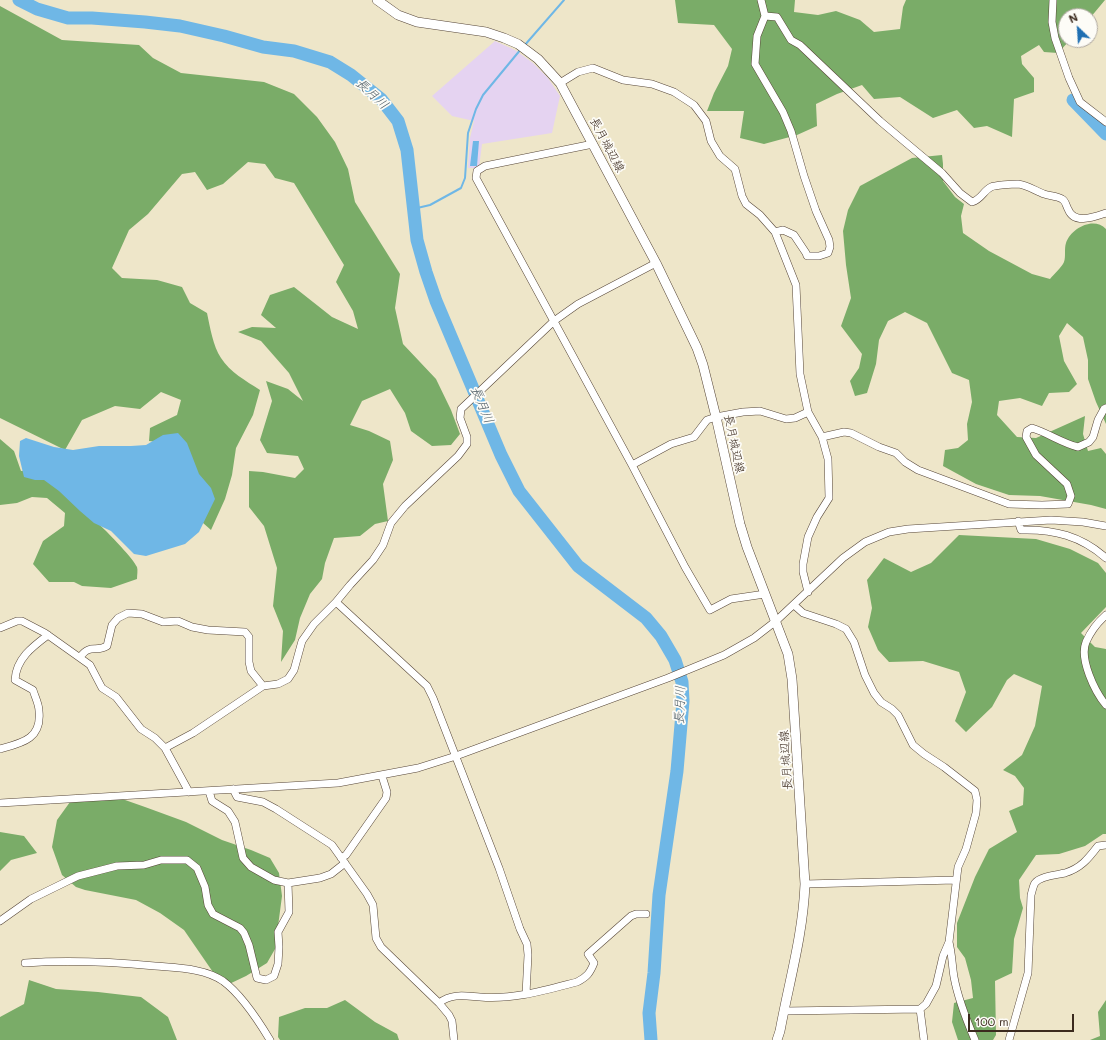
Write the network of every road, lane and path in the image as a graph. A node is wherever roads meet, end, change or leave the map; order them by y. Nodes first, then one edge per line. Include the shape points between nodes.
1 (377, 0) edge
2 (761, 0) edge
3 (1053, 0) edge
4 (765, 16) junction
5 (560, 83) junction
6 (1106, 122) edge
7 (593, 144) junction
8 (1106, 213) edge
9 (775, 232) junction
10 (656, 263) junction
11 (554, 321) junction
12 (1106, 408) edge
13 (808, 412) junction
14 (716, 417) junction
15 (822, 437) junction
16 (632, 465) junction
17 (1018, 522) junction
18 (1106, 526) edge
19 (1106, 558) edge
20 (808, 592) junction
21 (765, 594) junction
22 (336, 602) junction
23 (794, 605) junction
24 (1106, 615) edge
25 (776, 621) junction
26 (0, 628) edge
27 (48, 635) junction
28 (80, 657) junction
29 (263, 686) junction
30 (1106, 705) edge
31 (165, 748) junction
32 (0, 749) edge
33 (456, 756) junction
34 (382, 776) junction
35 (233, 789) junction
36 (209, 791) junction
37 (189, 792) junction
38 (0, 803) edge
39 (1106, 845) edge
40 (343, 860) junction
41 (956, 880) junction
42 (288, 883) junction
43 (805, 884) junction
44 (646, 914) dead end
45 (0, 921) edge
46 (949, 942) junction
47 (25, 963) dead end
48 (526, 994) junction
49 (439, 1003) junction
50 (920, 1009) junction
51 (784, 1011) junction
52 (270, 1040) edge
53 (454, 1040) edge
54 (777, 1040) edge
55 (924, 1040) edge
56 (975, 1040) edge
57 (1009, 1040) edge

1 - 5 main road, 長月城辺線 via 398,15 417,22 486,32 518,44 538,59
2 - 4 street
3 - 6 street via 1052,22 1055,38 1069,78 1080,102
4 - 8 street via 776,17 791,40 800,44 880,121 972,202 978,200 991,187 1022,185 1063,200 1068,211 1078,219
4 - 9 street via 757,36 755,64 791,131 816,211 829,240 828,254 807,256 794,236 783,230
5 - 7 main road, 長月城辺線
5 - 9 street via 578,72 593,68 623,80 652,84 674,92 689,102 706,121 711,141 720,156 735,169 746,204
7 - 10 main road, 長月城辺線
7 - 11 street via 486,166 477,171 476,178
9 - 13 street via 796,284 800,374
10 - 11 street via 578,304
10 - 14 main road, 長月城辺線 via 697,348
11 - 16 street
11 - 22 street via 460,409 467,444 458,456 405,506 391,523 383,545 373,560
12 - 15 street via 1098,420 1093,437 1078,447 1066,444 1042,431 1032,428 1028,431 1026,437 1036,455 1067,484 1071,496 1068,504 1009,504 918,470 896,453 851,433
13 - 14 street via 786,419 760,412
13 - 15 street
14 - 16 street via 707,420 694,437 671,444
14 - 21 main road, 長月城辺線 via 740,524
15 - 20 street via 828,459 829,498 808,537 802,572
16 - 21 street via 710,610 731,599
17 - 18 street via 1050,520
17 - 19 street via 1022,530 1060,532 1085,542
17 - 20 street via 889,532 865,542 843,558
20 - 23 street
21 - 25 main road, 長月城辺線
22 - 29 street via 314,624 302,641 294,670 288,679 278,684
22 - 33 street via 427,686
23 - 25 street
23 - 41 street via 804,613 846,629 854,642 874,693 898,716 913,745 975,791 976,813
24 - 30 street via 1086,642 1084,654 1092,684
25 - 33 street via 724,656
25 - 43 main road, 長月城辺線 via 788,654 792,679
26 - 27 street via 22,621
27 - 28 street
27 - 32 street via 23,656 15,680 33,690 39,710 39,724 34,735 22,743
28 - 29 street via 85,650 102,649 107,646 112,625 118,618 128,613 142,614 163,622 178,621 208,630 245,632 249,637 249,662
28 - 31 street via 90,666 102,688 116,697 141,729
29 - 31 street via 193,733
31 - 37 street
33 - 34 street
33 - 48 street via 527,944
34 - 35 street via 338,783
34 - 40 street via 387,792 386,798
35 - 36 street
35 - 40 street via 237,797 263,802 303,825 332,845
36 - 37 street
36 - 42 street via 212,801 228,811 235,822 243,858 251,867 274,880
37 - 38 street
39 - 57 street via 1098,846 1080,866 1035,883 1031,895 1028,972
40 - 42 street via 331,874
40 - 49 street via 372,905 376,938 381,947
41 - 43 street
41 - 46 street
42 - 45 street via 289,912 278,932 278,964 274,976 266,980 257,978 249,945 240,928 213,914 197,868 187,860 161,860 144,865 117,866 78,876 31,898
43 - 51 main road, 長月城辺線 via 803,918
44 - 48 street via 631,916 588,954 594,963 585,978
46 - 50 street via 936,986 926,1004
46 - 56 street via 959,998
47 - 52 street via 102,962 189,969 212,975 224,982 243,1001
48 - 49 street via 493,998 454,996
49 - 53 street via 452,1021
50 - 51 street
50 - 55 street
51 - 54 main road, 長月城辺線

